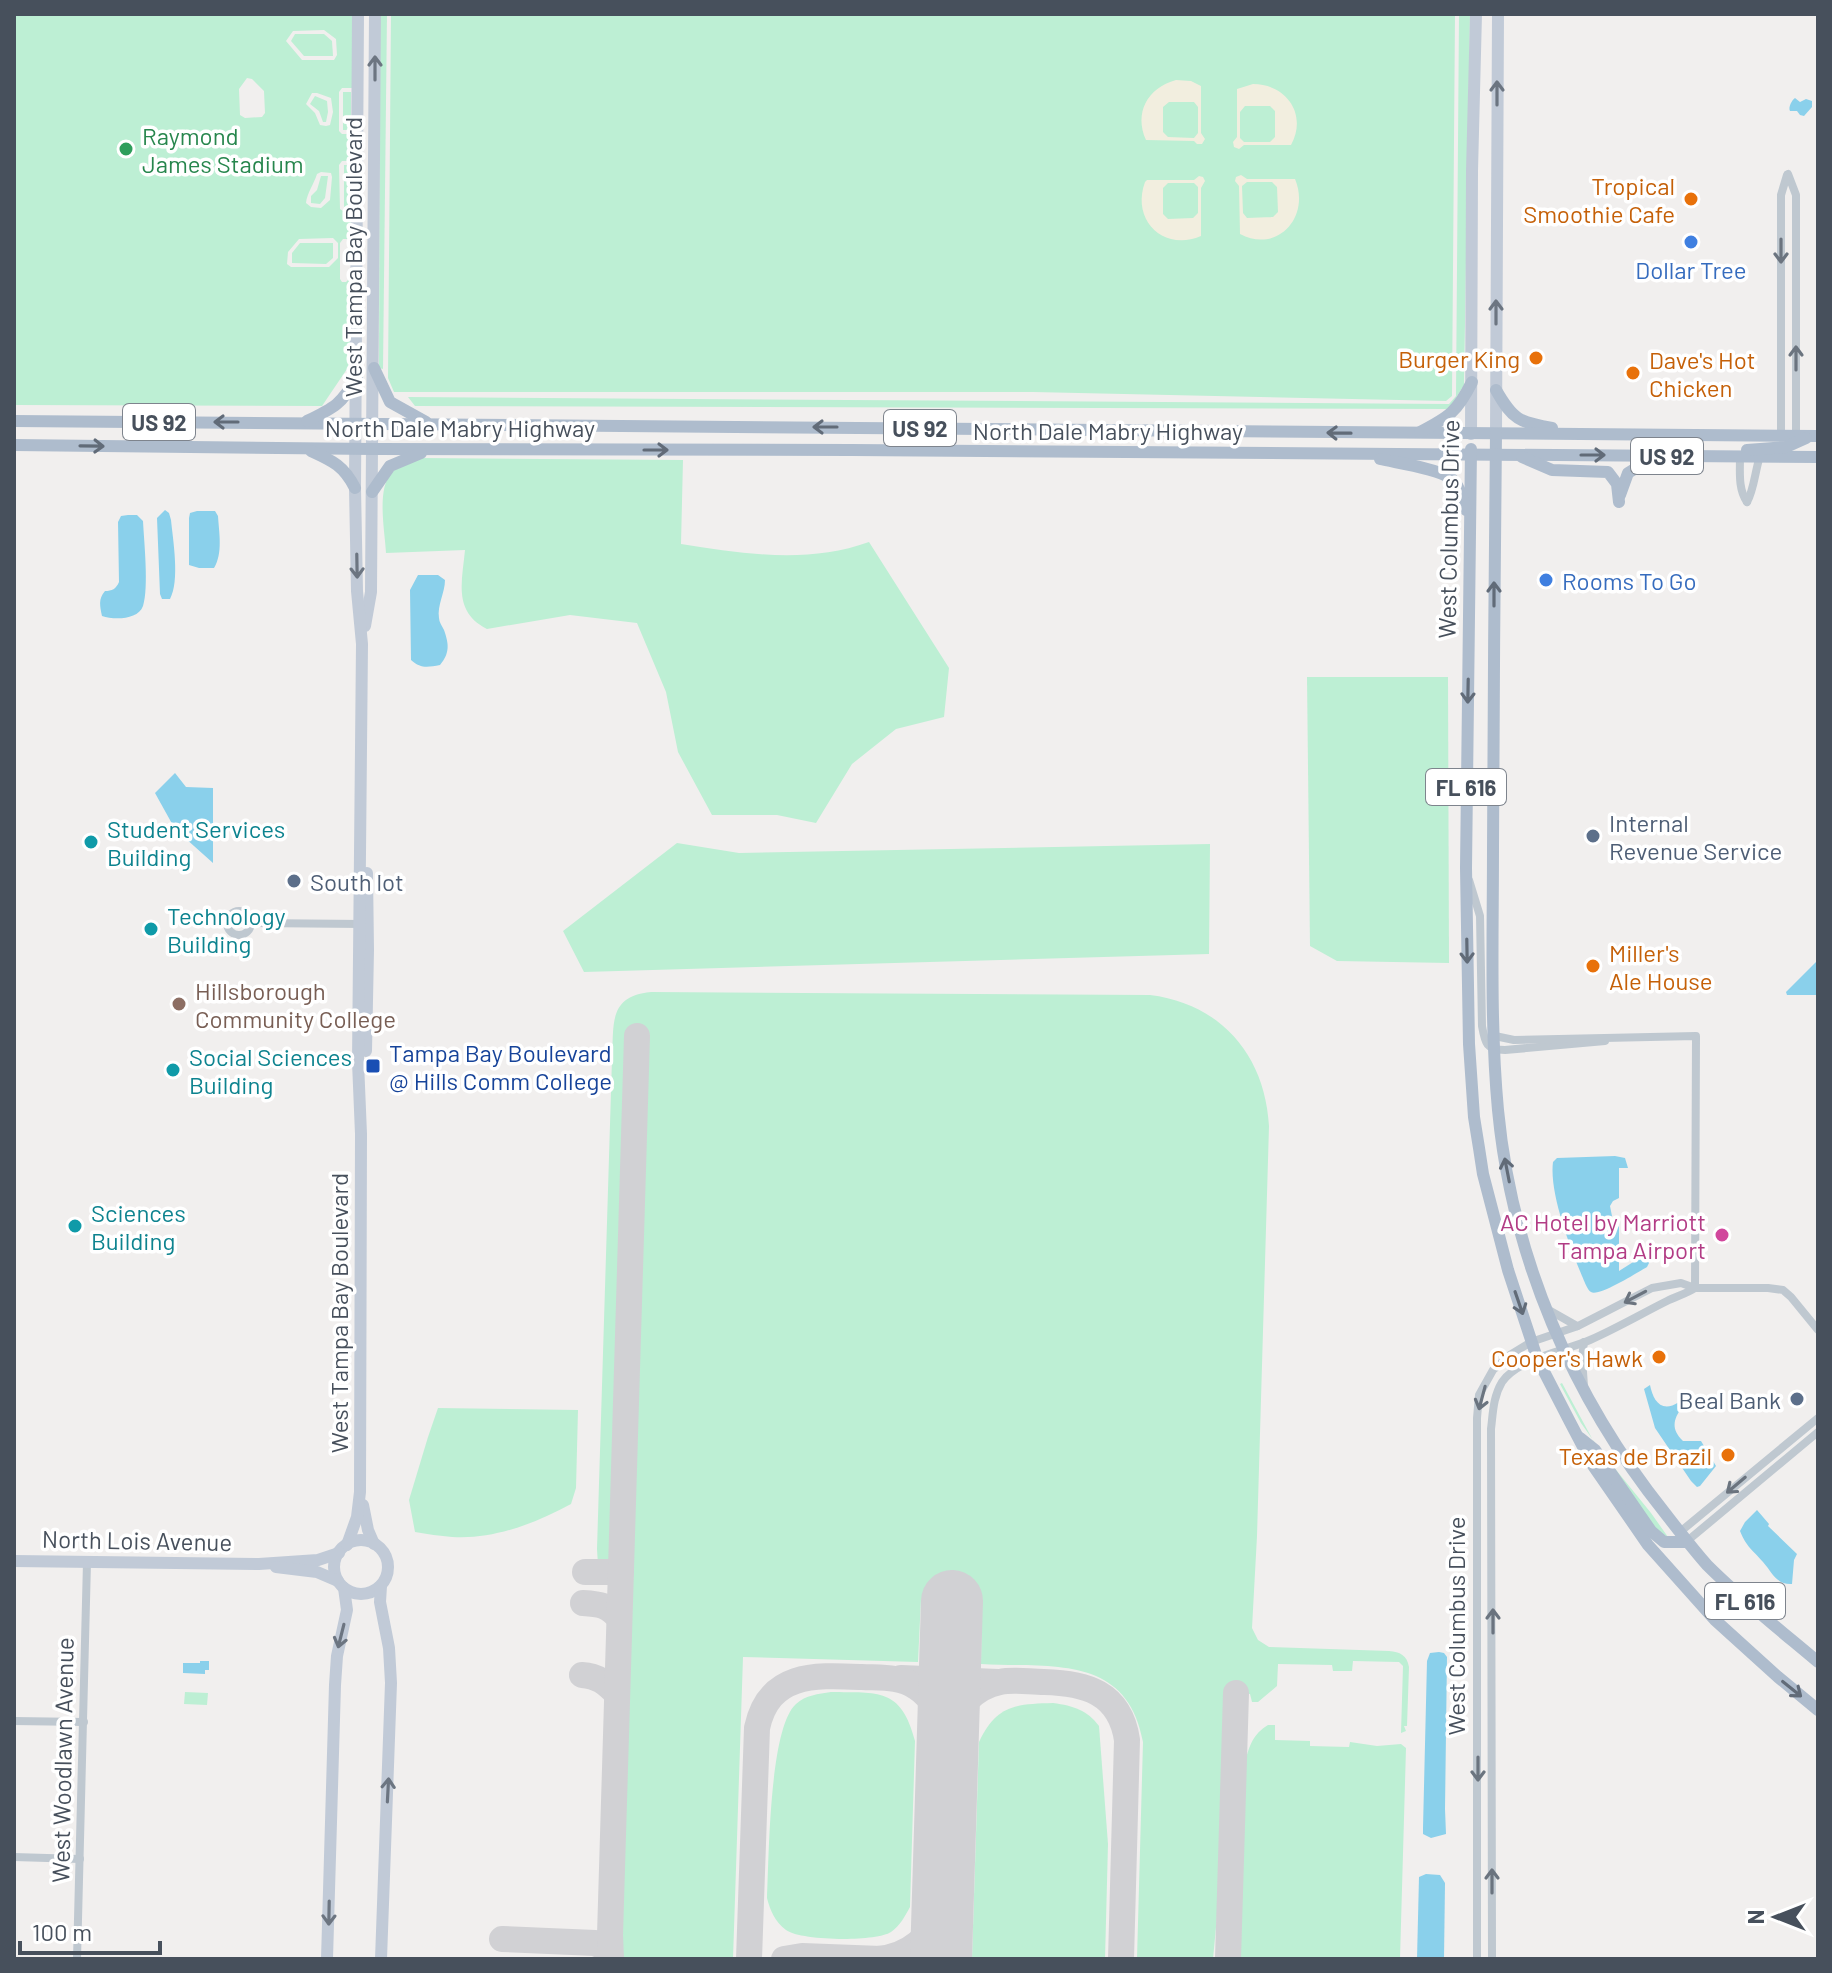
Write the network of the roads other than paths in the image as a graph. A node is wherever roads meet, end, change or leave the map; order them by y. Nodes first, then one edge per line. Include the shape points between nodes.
1 (358, 14) edge
2 (375, 14) edge
3 (1476, 14) edge
4 (1498, 14) edge
5 (357, 157) junction
6 (374, 157) junction
7 (1472, 171) junction
8 (1497, 171) junction
9 (357, 257) junction
10 (375, 258) junction
11 (357, 290) junction
12 (374, 290) junction
13 (374, 368) junction
14 (357, 377) junction
15 (1472, 382) junction
16 (1496, 390) junction
17 (14, 421) edge
18 (304, 423) junction
19 (356, 423) junction
20 (373, 423) junction
21 (428, 424) junction
22 (853, 427) junction
23 (1417, 433) junction
24 (1471, 434) junction
25 (1496, 434) junction
26 (1583, 434) junction
27 (1781, 436) junction
28 (1808, 436) edge
29 (14, 445) edge
30 (304, 448) junction
31 (356, 449) junction
32 (373, 449) junction
33 (433, 449) junction
34 (852, 450) junction
35 (1357, 453) junction
36 (1471, 454) junction
37 (1515, 454) junction
38 (1496, 455) junction
39 (1657, 456) junction
40 (1740, 456) junction
41 (1760, 456) junction
42 (1818, 457) edge
43 (355, 488) junction
44 (372, 492) junction
45 (1470, 529) junction
46 (362, 644) junction
47 (1466, 868) junction
48 (251, 923) dead end
49 (363, 924) junction
50 (1495, 1043) junction
51 (1695, 1288) junction
52 (1546, 1309) junction
53 (1578, 1326) junction
54 (1818, 1330) edge
55 (1556, 1334) junction
56 (1531, 1342) junction
57 (1584, 1342) junction
58 (1563, 1350) junction
59 (1537, 1358) junction
60 (1585, 1391) junction
61 (1818, 1418) edge
62 (1818, 1432) edge
63 (1577, 1436) junction
64 (1767, 1459) junction
65 (1782, 1462) junction
66 (360, 1492) junction
67 (1683, 1537) junction
68 (374, 1544) junction
69 (343, 1549) junction
70 (14, 1561) edge
71 (87, 1562) junction
72 (259, 1564) junction
73 (341, 1584) junction
74 (381, 1586) junction
75 (1818, 1662) edge
76 (1818, 1710) edge
77 (14, 1721) edge
78 (84, 1722) junction
79 (14, 1857) edge
80 (80, 1859) junction
81 (77, 1959) edge
82 (327, 1959) edge
83 (381, 1959) edge
84 (1477, 1959) edge
85 (1492, 1959) edge

1 - 5 street, West Tampa Bay Boulevard
6 -> 2 street, West Tampa Bay Boulevard
3 - 7 street, West Columbus Drive
8 -> 4 street, West Columbus Drive
5 - 6 street
5 - 9 street, West Tampa Bay Boulevard
6 - 10 street, West Tampa Bay Boulevard
7 - 8 street
7 - 15 street, West Columbus Drive
16 -> 8 street, West Columbus Drive
9 - 10 street
9 - 11 street, West Tampa Bay Boulevard
10 - 12 street, West Tampa Bay Boulevard
11 - 12 street
11 - 14 street, West Tampa Bay Boulevard
12 - 13 street, West Tampa Bay Boulevard
13 - 20 street, West Tampa Bay Boulevard
13 - 21 main road via 390,402
14 - 18 main road via 338,405
14 - 19 street, West Tampa Bay Boulevard
15 - 23 main road via 1454,411
15 - 24 street, West Columbus Drive
16 - 25 street, West Columbus Drive
16 - 26 main road via 1523,423
18 -> 17 main road, North Dale Mabry Highway / US 92
18 - 19 main road, North Dale Mabry Highway / US 92
19 - 20 main road, North Dale Mabry Highway / US 92
19 - 31 street, West Tampa Bay Boulevard
20 - 21 main road, North Dale Mabry Highway / US 92
20 - 32 street, West Tampa Bay Boulevard
22 -> 21 main road, North Dale Mabry Highway / US 92
23 -> 22 main road, North Dale Mabry Highway / US 92
22 - 34 main road
23 - 24 main road, North Dale Mabry Highway / US 92
24 - 25 main road, North Dale Mabry Highway / US 92
24 - 36 main road, West Columbus Drive / FL 616
25 - 26 main road, US 92
25 - 38 main road, West Columbus Drive / FL 616
26 - 27 main road, US 92
27 - 28 main road, US 92
28 -> 27 street via 1796,195 1788,174 1781,195
28 - 40 main road via 1786,447 1748,449
29 -> 30 main road, North Dale Mabry Highway / US 92
30 - 31 main road, North Dale Mabry Highway / US 92
30 - 43 main road via 338,464
31 - 32 main road, North Dale Mabry Highway / US 92
31 - 43 street, West Tampa Bay Boulevard
32 - 33 main road, North Dale Mabry Highway / US 92
32 - 44 street, West Tampa Bay Boulevard
33 -> 34 main road, North Dale Mabry Highway / US 92
33 - 44 main road via 397,461
34 - 35 main road, North Dale Mabry Highway / US 92
35 - 36 main road, North Dale Mabry Highway / US 92
35 - 45 main road via 1451,478 1460,490
36 - 38 main road, North Dale Mabry Highway / US 92
36 - 45 main road, West Columbus Drive / FL 616
37 - 38 main road, North Dale Mabry Highway / US 92
37 -> 39 main road, North Dale Mabry Highway / US 92
37 - 39 main road via 1552,470 1608,472 1617,484 1619,502 1628,473
50 -> 38 main road, West Columbus Drive / FL 616
39 - 40 main road, North Dale Mabry Highway / US 92
40 - 41 main road, North Dale Mabry Highway / US 92
40 - 41 street via 1742,496 1747,502
41 - 42 main road, North Dale Mabry Highway / US 92
43 -> 46 street, West Tampa Bay Boulevard
44 - 46 street, West Tampa Bay Boulevard via 371,592
45 -> 47 main road, West Columbus Drive / FL 616
46 - 49 street, West Tampa Bay Boulevard
47 - 50 street via 1480,916 1484,1036 1485,1042
47 -> 56 main road, West Columbus Drive / FL 616 via 1474,1117 1483,1174
48 - 49 street
49 - 66 street, West Tampa Bay Boulevard via 358,1062
50 - 51 street via 1587,1044 1696,1036
52 -> 50 main road, FL 616 via 1505,1163
51 -> 53 street, West Columbus Drive via 1681,1283 1652,1288
51 - 54 street, West Columbus Drive via 1783,1290
51 - 57 street, West Columbus Drive
52 - 53 street
52 - 55 main road, FL 616
53 - 55 street, West Columbus Drive
55 - 56 street, West Columbus Drive
55 - 58 main road, FL 616
56 - 59 main road, FL 616
56 -> 84 street, West Columbus Drive via 1493,1370 1479,1395
57 - 58 street, West Columbus Drive
57 - 60 street
58 - 59 street, West Columbus Drive
58 - 60 main road, FL 616
59 - 63 main road, FL 616
85 -> 59 street, West Columbus Drive via 1491,1429 1494,1398 1504,1380
60 - 67 main road, FL 616 via 1609,1436
61 - 64 street
62 - 65 street
63 - 67 main road via 1595,1450 1651,1531 1664,1542
63 -> 76 main road, FL 616 via 1640,1534 1676,1578 1715,1620
64 - 65 street
64 -> 67 street
65 - 67 street
66 - 68 street, West Tampa Bay Boulevard
66 - 69 street, West Tampa Bay Boulevard via 357,1517
67 - 75 main road, FL 616 via 1740,1597
68 - 69 street via 361,1540
68 - 74 street via 387,1560
69 - 72 street, North Lois Avenue via 318,1560
69 - 73 street via 335,1567
70 - 71 street, North Lois Avenue
71 - 72 street, North Lois Avenue
71 - 78 street, West Woodlawn Avenue
72 - 73 street, North Lois Avenue via 317,1572
73 - 74 street via 365,1594
73 -> 82 street via 347,1610 337,1656
83 -> 74 street via 391,1683
77 - 78 street
78 - 80 street, West Woodlawn Avenue
79 - 80 street
80 - 81 street, West Woodlawn Avenue

